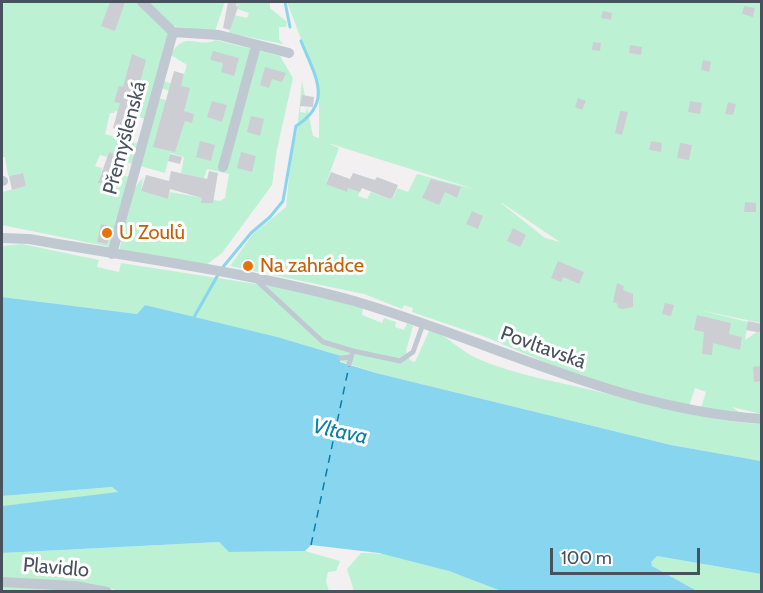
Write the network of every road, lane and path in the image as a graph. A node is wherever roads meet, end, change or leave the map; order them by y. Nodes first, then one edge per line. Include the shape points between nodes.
1 (142, 2) edge
2 (173, 32) junction
3 (256, 46) junction
4 (289, 53) dead end
5 (223, 167) dead end
6 (2, 230) edge
7 (13, 237) junction
8 (2, 238) edge
9 (112, 254) junction
10 (255, 279) junction
11 (423, 324) junction
12 (352, 354) junction
13 (340, 358) dead end
14 (349, 364) dead end
15 (762, 419) edge
16 (2, 582) edge
17 (107, 591) edge

1 - 2 street
2 - 3 street via 219,35
2 - 9 street, Přemyšlenská
3 - 4 street
3 - 5 street
6 - 7 street
7 - 8 street
7 - 9 street
9 - 10 street, Povltavská
10 - 11 street, Povltavská via 354,302
10 - 12 lane via 318,338
11 - 12 lane via 413,352 400,361
11 - 15 street, Povltavská via 579,381 722,417
12 - 13 lane
12 - 14 lane
16 - 17 street, Plavidlo

